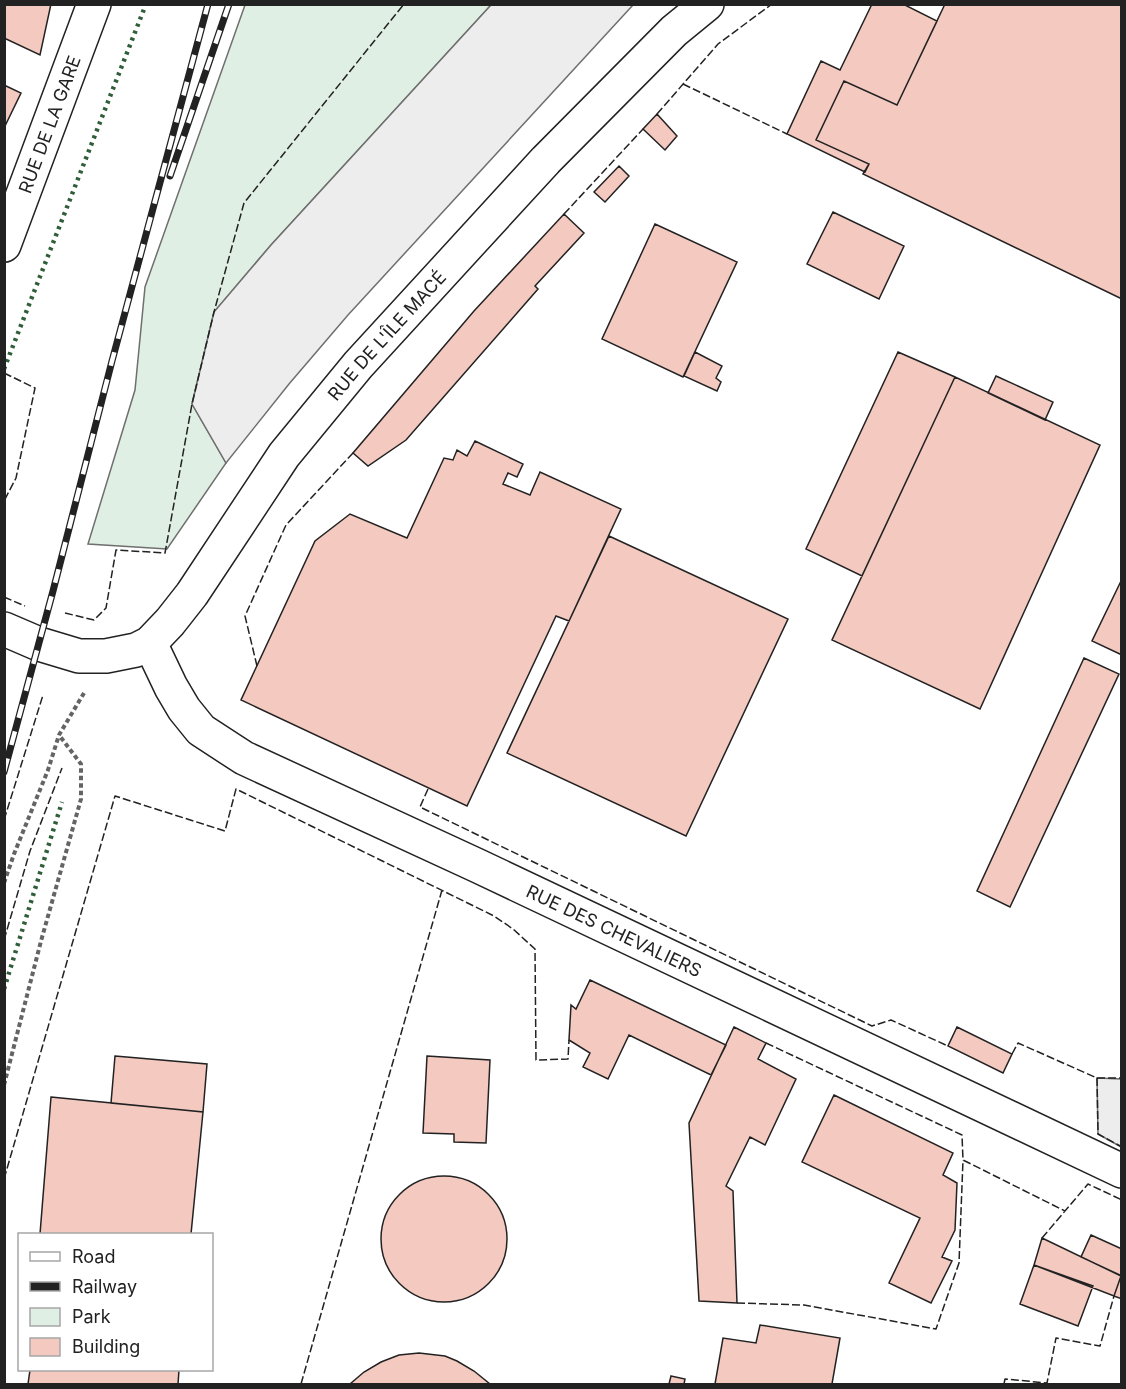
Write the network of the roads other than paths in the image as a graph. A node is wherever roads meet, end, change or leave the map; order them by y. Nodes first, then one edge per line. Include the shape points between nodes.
1 (94, 4) edge
2 (707, 4) edge
3 (4, 244) edge
4 (4, 629) edge
5 (150, 643) junction
6 (1122, 1171) edge

1 - 3 street, RUE DE LA GARE
2 - 5 street, RUE DE L'ÎLE MACÉ via 674,31 546,160 358,365 284,455 192,594
4 - 5 street, RUE DE L'ÎLE MACÉ via 79,656 106,656
5 - 6 street, RUE DES CHEVALIERS via 184,709 201,730 243,758

